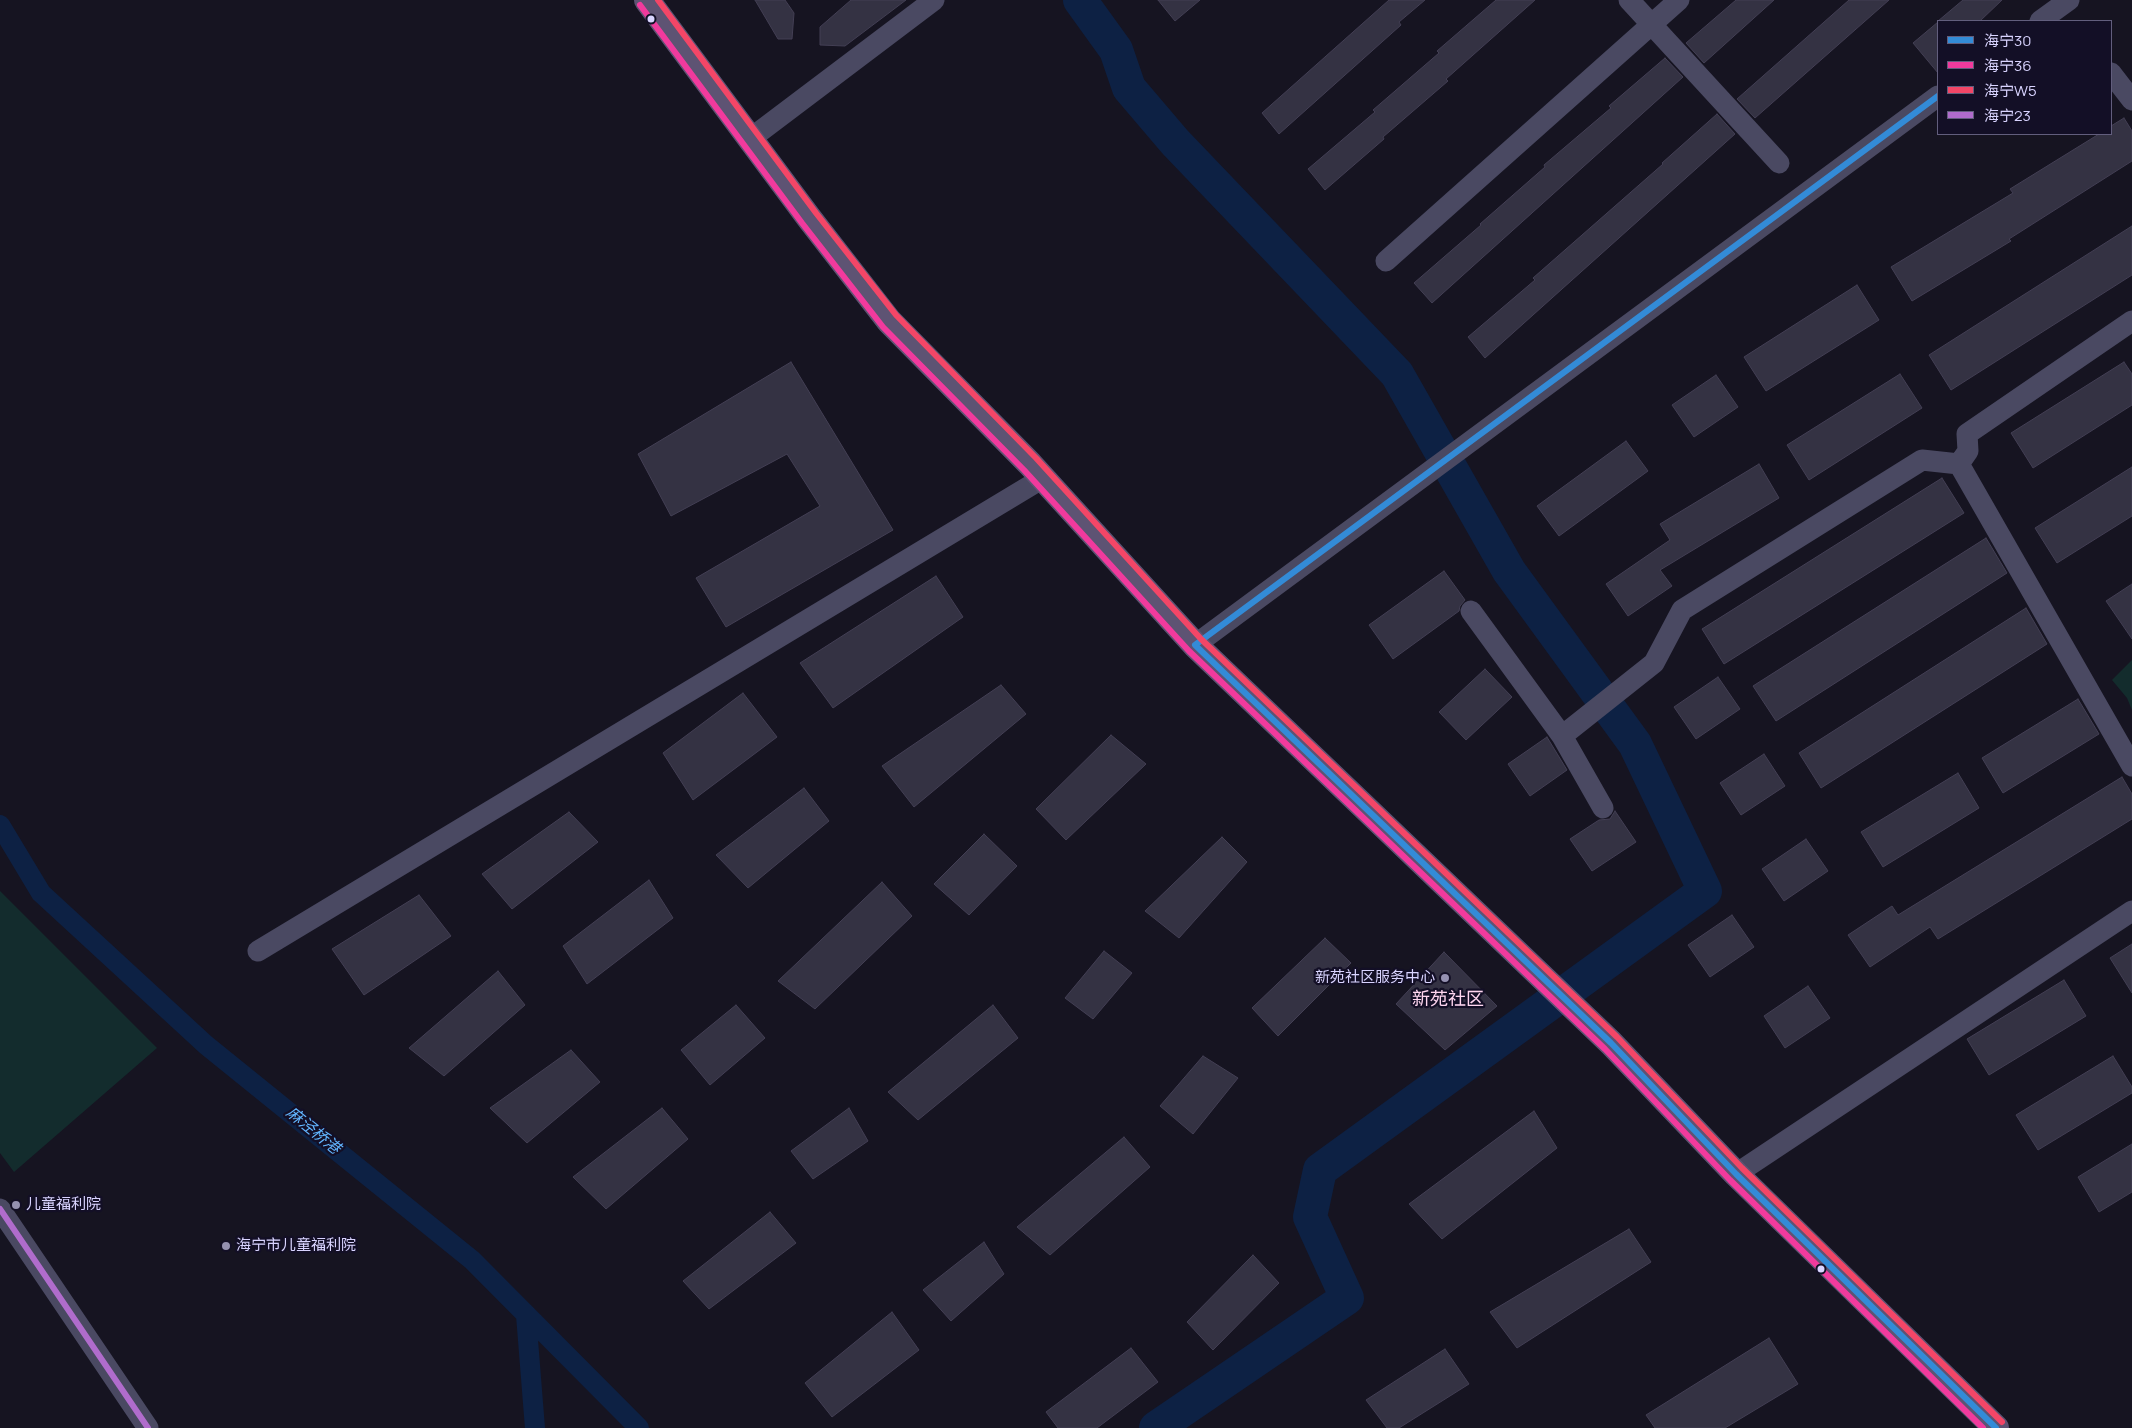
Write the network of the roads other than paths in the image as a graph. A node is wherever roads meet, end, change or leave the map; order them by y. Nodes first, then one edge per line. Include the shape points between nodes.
1 (647, 0) edge
2 (934, 0) edge
3 (1629, 0) edge
4 (1679, 0) edge
5 (2066, 10) edge
6 (2042, 20) edge
7 (1652, 24) junction
8 (2112, 74) edge
9 (1937, 97) edge
10 (2132, 100) edge
11 (750, 139) junction
12 (1779, 163) dead end
13 (1386, 261) dead end
14 (2132, 321) edge
15 (1960, 464) junction
16 (1043, 478) junction
17 (1471, 611) dead end
18 (1196, 645) junction
19 (1562, 736) junction
20 (2132, 766) edge
21 (1604, 808) dead end
22 (2132, 911) edge
23 (258, 952) dead end
24 (1736, 1174) junction
25 (0, 1209) edge
26 (148, 1428) edge
27 (1996, 1428) edge

1 - 11 main road
2 - 11 street
3 - 7 street
4 - 7 street
5 - 6 street
7 - 12 street
7 - 13 street
8 - 10 street
9 - 18 street
11 - 16 main road via 889,321
14 - 15 street via 1967,434 1968,451
15 - 19 street via 1922,460 1682,610 1654,663
15 - 20 street
16 - 18 main road
16 - 23 street
17 - 19 street
18 - 24 main road via 1611,1043
19 - 21 street
22 - 24 street
24 - 27 main road
25 - 26 street

